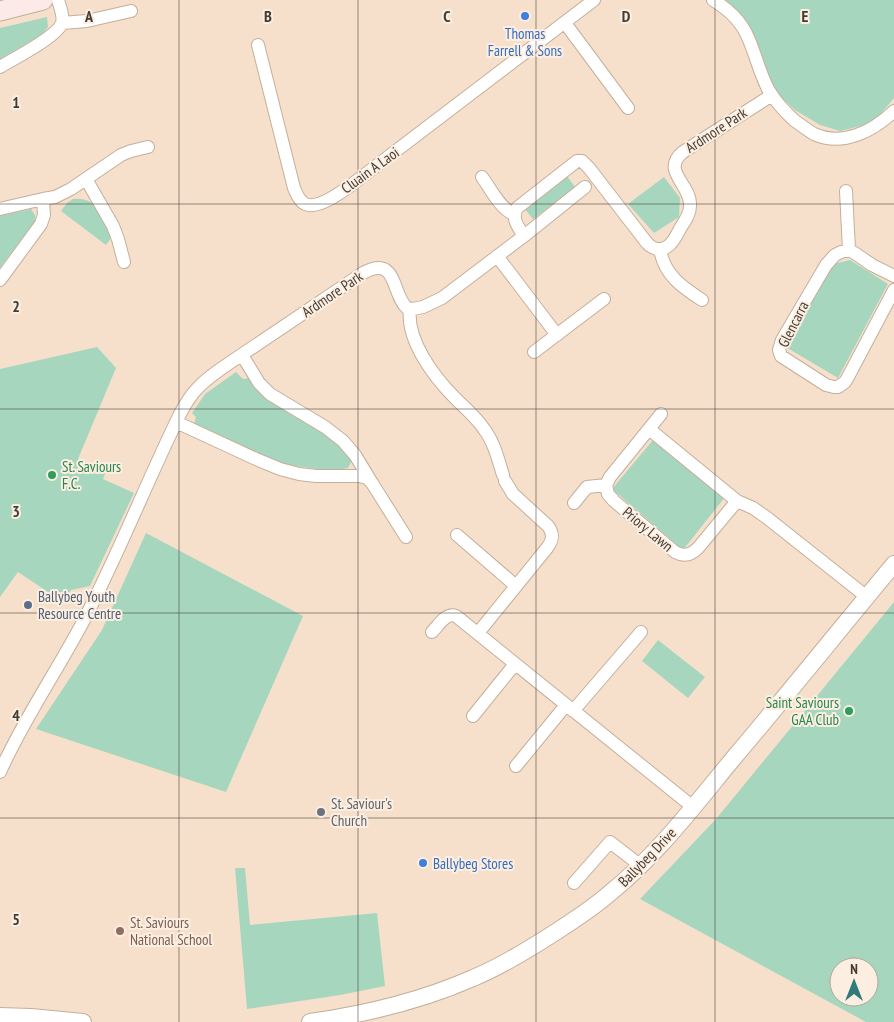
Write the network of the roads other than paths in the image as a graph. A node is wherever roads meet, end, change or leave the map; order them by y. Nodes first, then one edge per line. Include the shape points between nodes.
1 (43, 0) edge
2 (58, 0) edge
3 (594, 0) edge
4 (713, 0) edge
5 (0, 11) edge
6 (131, 11) dead end
7 (62, 23) junction
8 (564, 23) junction
9 (258, 45) dead end
10 (0, 67) edge
11 (772, 94) junction
12 (628, 108) dead end
13 (894, 111) edge
14 (148, 147) dead end
15 (482, 177) dead end
16 (86, 179) junction
17 (585, 188) dead end
18 (846, 192) dead end
19 (43, 199) junction
20 (0, 209) edge
21 (514, 214) junction
22 (524, 236) junction
23 (660, 249) junction
24 (849, 250) junction
25 (498, 256) junction
26 (124, 262) dead end
27 (894, 276) edge
28 (0, 280) edge
29 (894, 290) edge
30 (604, 299) dead end
31 (702, 300) dead end
32 (410, 309) junction
33 (557, 335) junction
34 (534, 352) dead end
35 (242, 355) junction
36 (661, 414) dead end
37 (176, 422) junction
38 (649, 429) junction
39 (372, 483) junction
40 (606, 485) junction
41 (737, 501) junction
42 (574, 502) dead end
43 (457, 536) dead end
44 (406, 537) dead end
45 (894, 564) edge
46 (516, 586) junction
47 (867, 597) junction
48 (432, 632) dead end
49 (641, 632) dead end
50 (478, 633) junction
51 (515, 664) junction
52 (570, 708) junction
53 (473, 716) dead end
54 (516, 766) dead end
55 (0, 772) edge
56 (693, 807) junction
57 (640, 866) junction
58 (574, 883) dead end
59 (0, 1016) edge
60 (330, 1021) edge
61 (77, 1022) edge
62 (310, 1022) edge

1 - 5 main road
2 - 7 street
3 - 8 street, Cluain A Laoi
4 - 11 street via 744,28
6 - 7 street
7 - 10 street via 48,38
8 - 9 street, Cluain A Laoi via 344,190 313,205 302,202 294,188
8 - 12 street
11 - 13 street via 799,124 828,138 848,138 864,133
11 - 23 street, Ardmore Park via 676,159 675,172 688,192 690,209 672,242
14 - 16 street via 121,155
15 - 21 street via 504,207
16 - 19 street via 67,192
16 - 26 street via 113,226
17 - 22 street
18 - 24 street
19 - 20 street
19 - 28 street via 41,224
21 - 22 street
21 - 23 street via 519,206 579,161 589,168 644,240 652,248
22 - 25 street
23 - 31 street via 664,265 685,289
24 - 27 street
24 - 29 street, Glencarra via 835,255 826,266 782,340 779,350 783,357 826,385 842,386
25 - 32 street via 442,298
25 - 33 street
30 - 33 street
32 - 35 street, Ardmore Park via 402,302 389,274 380,268 372,269
32 - 46 street, Ardmore Park via 410,325 420,350 439,380 486,430 509,490 546,523 552,534 550,545
33 - 34 street
35 - 37 street, Ardmore Park via 196,389
35 - 39 street via 270,394 343,441
36 - 38 street
37 - 39 street via 280,469 307,475 359,476
37 - 55 street, Ardmore Park via 86,618
38 - 40 street
38 - 41 street
39 - 44 street
40 - 41 street, Priory Lawn via 614,501 675,552 684,555 695,551
40 - 42 street via 588,487
41 - 47 street via 766,517
43 - 46 street
45 - 47 street, Ballybeg Drive
46 - 50 street
47 - 56 street, Ballybeg Drive
48 - 50 street via 452,614
49 - 52 street
50 - 51 street
51 - 52 street
51 - 53 street
52 - 54 street
52 - 56 street
56 - 57 street, Ballybeg Drive
57 - 58 street via 610,842
57 - 60 street, Ballybeg Drive via 610,894 566,926 493,969 413,1000
59 - 61 street
60 - 62 street, Ballybeg Drive

